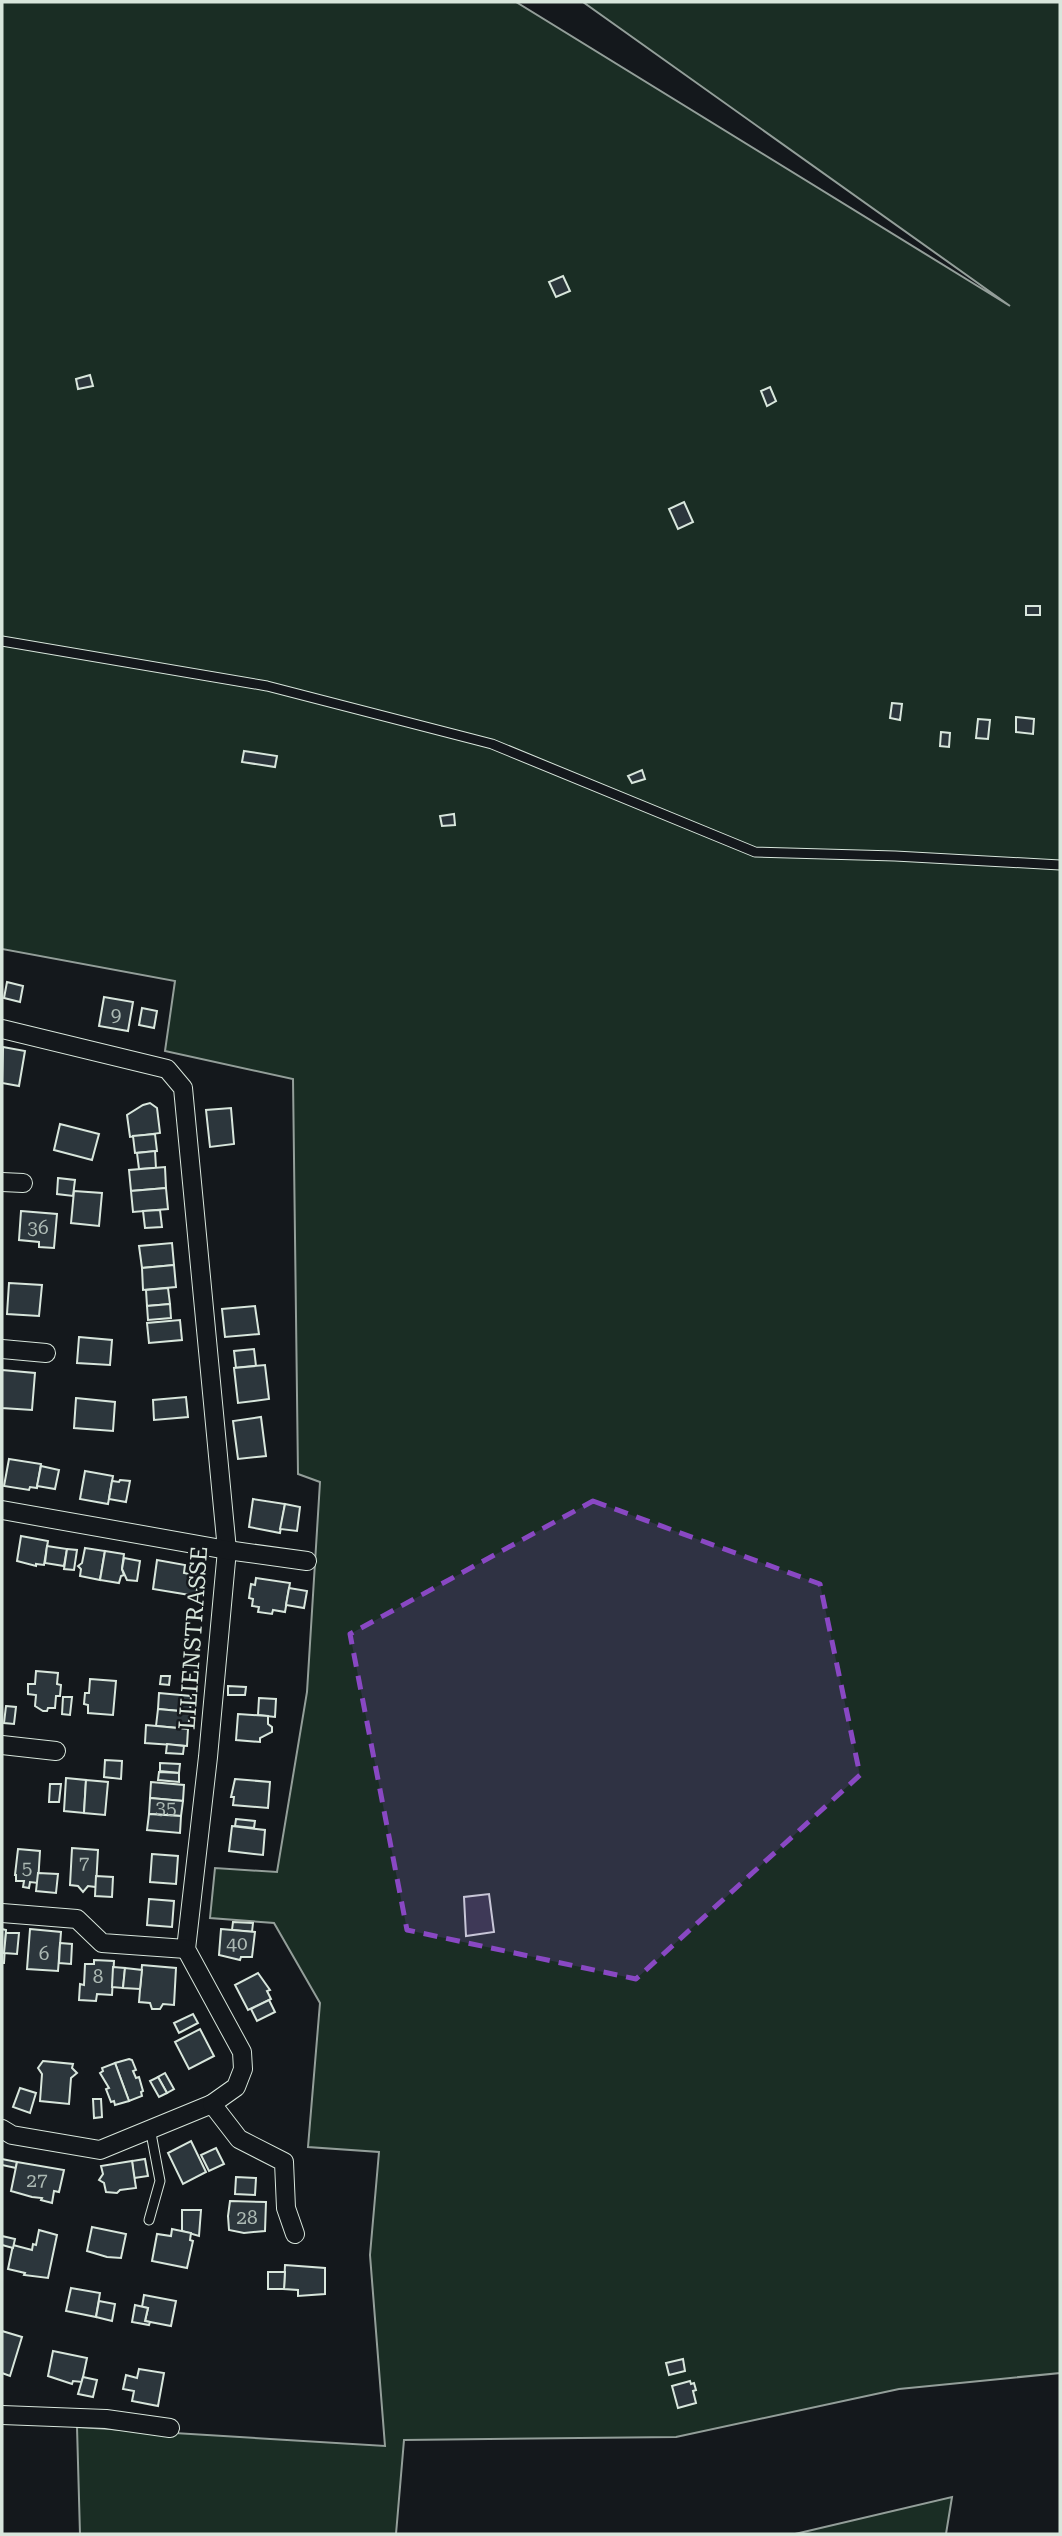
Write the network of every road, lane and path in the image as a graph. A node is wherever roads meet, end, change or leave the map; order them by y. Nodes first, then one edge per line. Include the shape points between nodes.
1 (2, 640) edge
2 (1060, 865) edge
3 (2, 1028) edge
4 (2, 1182) edge
5 (23, 1184) dead end
6 (2, 1349) edge
7 (46, 1353) dead end
8 (2, 1510) edge
9 (227, 1550) junction
10 (307, 1561) dead end
11 (2, 1745) edge
12 (56, 1751) dead end
13 (2, 1913) edge
14 (186, 1949) junction
15 (212, 2104) junction
16 (150, 2128) junction
17 (2, 2129) edge
18 (149, 2220) dead end
19 (295, 2234) dead end
20 (2, 2415) edge
21 (170, 2428) dead end

1 - 2 lane via 267,686 492,744 755,852
3 - 9 street, LILIENSTRASSE via 167,1069 183,1088
4 - 5 street
6 - 7 street
8 - 9 street
9 - 10 street
9 - 14 street, LILIENSTRASSE
11 - 12 street
13 - 14 street via 77,1919 102,1943
14 - 15 street via 242,2052 243,2069 236,2087
15 - 16 street
15 - 19 street via 239,2139 284,2162 286,2208
16 - 17 street via 100,2150 12,2135
16 - 18 lane via 160,2181
20 - 21 street via 106,2419

